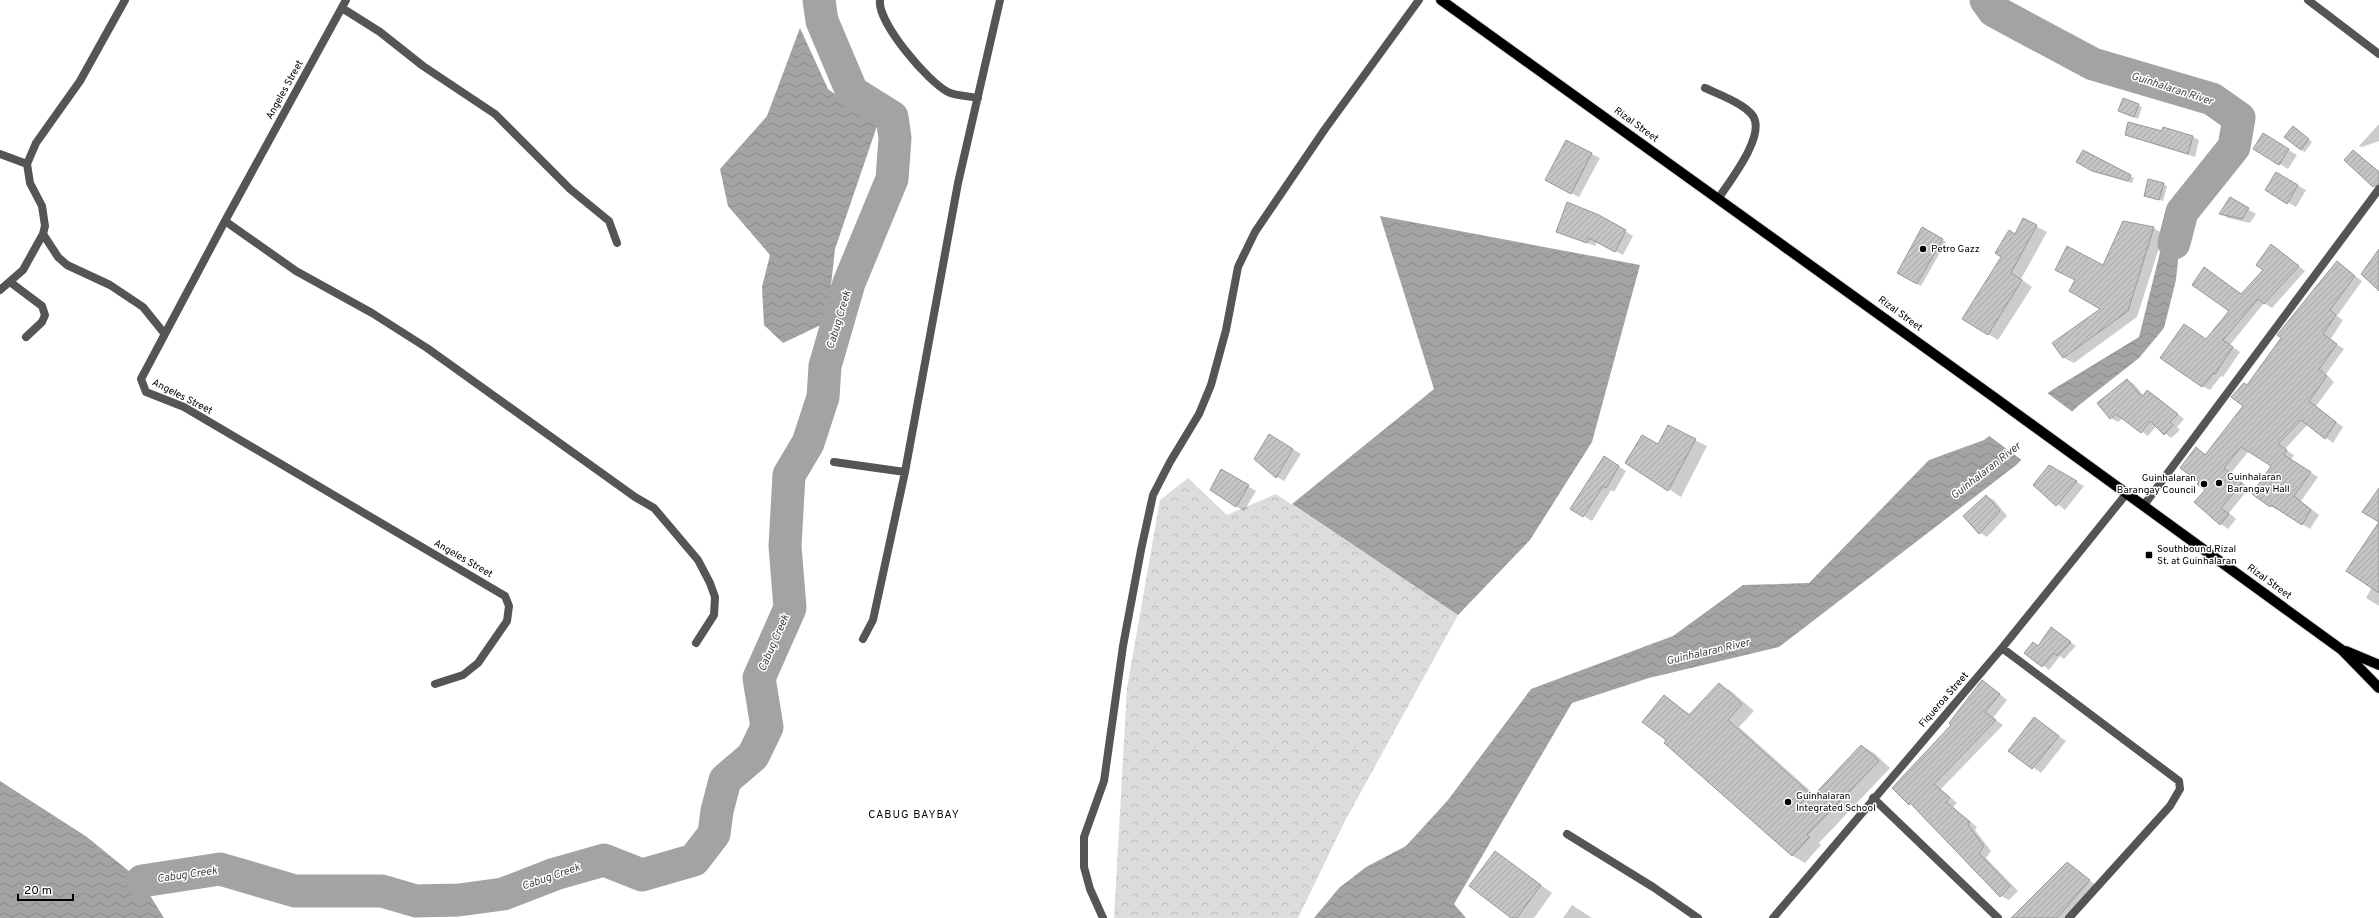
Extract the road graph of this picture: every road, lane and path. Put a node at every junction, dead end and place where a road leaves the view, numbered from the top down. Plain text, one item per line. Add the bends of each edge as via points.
1 (125, 0) edge
2 (346, 0) edge
3 (880, 0) edge
4 (1000, 0) edge
5 (1419, 0) edge
6 (1441, 0) edge
7 (2308, 0) edge
8 (342, 8) junction
9 (2379, 54) edge
10 (1705, 88) dead end
11 (978, 98) junction
12 (0, 154) edge
13 (27, 164) junction
14 (2379, 189) edge
15 (1718, 199) junction
16 (225, 220) junction
17 (43, 234) junction
18 (617, 243) dead end
19 (10, 282) junction
20 (0, 290) edge
21 (164, 334) junction
22 (26, 337) dead end
23 (834, 462) dead end
24 (905, 472) junction
25 (2127, 493) junction
26 (2144, 505) junction
27 (863, 639) dead end
28 (696, 643) dead end
29 (2002, 648) junction
30 (2342, 650) junction
31 (2379, 665) edge
32 (436, 684) dead end
33 (2379, 688) edge
34 (1873, 798) junction
35 (1567, 834) dead end
36 (1103, 918) edge
37 (1698, 918) edge
38 (1773, 918) edge
39 (1998, 918) edge
40 (2069, 918) edge

1 - 13 street via 80,80 36,143
2 - 8 street, Angeles Street
3 - 11 street via 879,5 893,34 914,64 948,93
4 - 11 street
5 - 36 street via 1325,129 1255,232 1238,267 1226,330 1211,385 1199,414 1170,462 1154,495 1123,646 1104,781 1084,837 1084,867 1090,889
6 - 15 main road, Rizal Street
7 - 9 street
8 - 16 street, Angeles Street
8 - 18 street via 496,114 570,189 609,221
10 - 15 street via 1748,111 1754,117 1752,146
11 - 24 street via 958,183
12 - 13 street
13 - 17 street via 30,183 42,206 45,226
14 - 26 street
15 - 25 main road, Rizal Street
16 - 21 street, Angeles Street
16 - 28 street via 296,271 372,313 427,348 654,508 698,560 715,597 714,615
17 - 19 street via 23,270
17 - 21 street via 58,258 67,265 110,285 143,307
19 - 20 street
19 - 22 street via 42,306 45,316
21 - 32 street, Angeles Street via 141,379 146,392 184,407 505,596 509,606 507,621 478,663 463,675
23 - 24 street
24 - 27 street via 874,614
25 - 26 main road, Rizal Street
25 - 29 street, Fiqueroa Street
26 - 30 main road, Rizal Street
29 - 34 street, Fiqueroa Street
29 - 40 street via 2179,782 2180,789 2173,803
30 - 31 main road, Rizal Street
30 - 33 main road, Rizal Street
34 - 38 street, Fiqueroa Street
34 - 39 street
35 - 37 street

